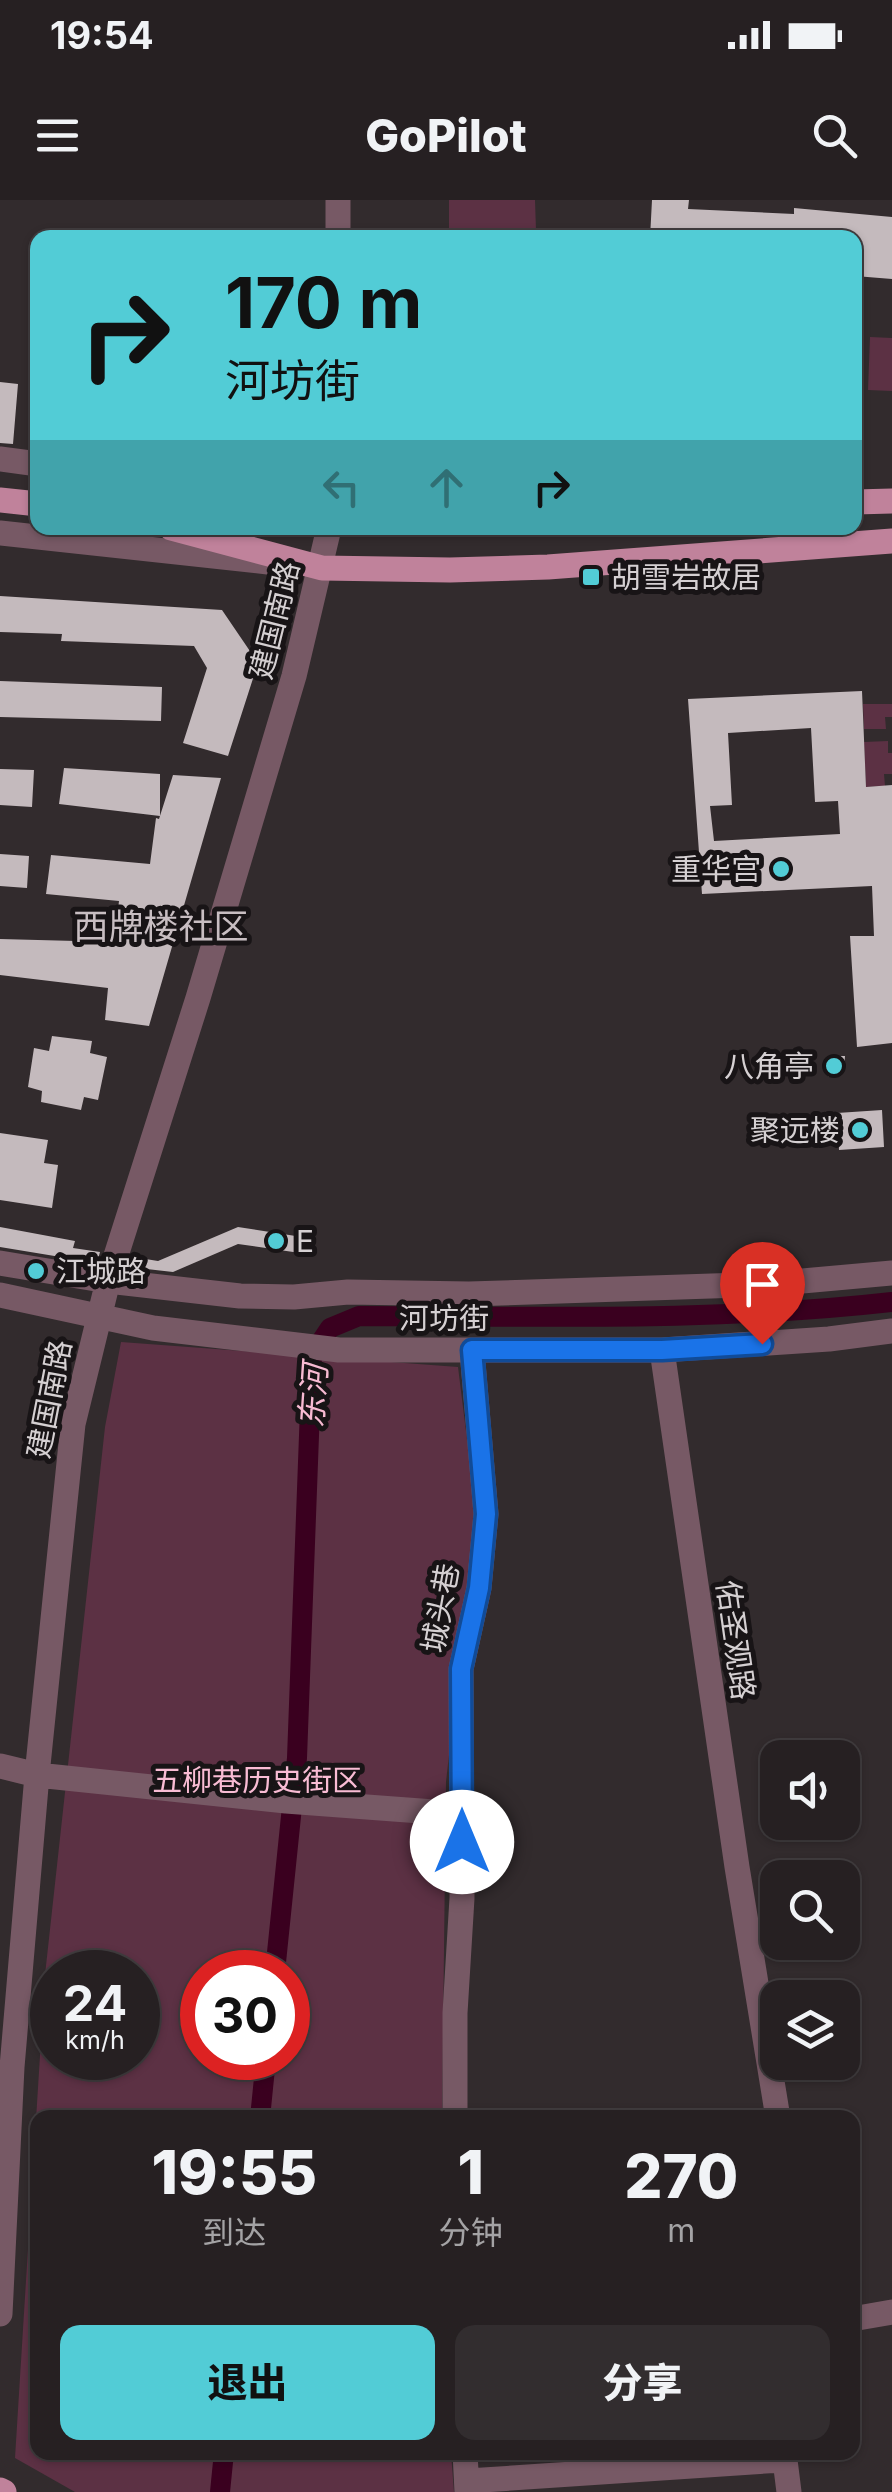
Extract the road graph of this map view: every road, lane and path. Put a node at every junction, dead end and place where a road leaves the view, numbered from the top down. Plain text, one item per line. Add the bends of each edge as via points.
1 (338, 200) edge
2 (338, 230) edge
3 (0, 459) edge
4 (30, 463) edge
5 (0, 500) edge
6 (892, 501) edge
7 (862, 502) edge
8 (30, 503) edge
9 (0, 532) edge
10 (197, 535) edge
11 (327, 535) edge
12 (892, 542) edge
13 (322, 568) junction
14 (0, 1264) edge
15 (892, 1273) edge
16 (108, 1281) junction
17 (0, 1295) edge
18 (99, 1316) junction
19 (892, 1331) edge
20 (472, 1350) junction
21 (662, 1350) junction
22 (0, 1766) edge
23 (37, 1775) junction
24 (461, 1814) junction
25 (455, 2110) edge
26 (777, 2110) edge
27 (892, 2312) edge
28 (0, 2314) edge
29 (860, 2318) edge
30 (465, 2460) edge
31 (741, 2460) edge
32 (784, 2460) edge
33 (0, 2482) edge
34 (467, 2486) edge
35 (3, 2491) edge
36 (789, 2492) edge

1 - 2 street
3 - 4 street
5 - 8 main road
6 - 7 main road
9 - 13 street
10 - 13 main road
11 - 13 street, 建国南路
12 - 13 main road via 548,566
13 - 16 street, 建国南路 via 204,980
14 - 16 street, 河坊街
15 - 16 street, 河坊街 via 656,1289 294,1297
16 - 18 street, 建国南路
17 - 18 street, 河坊街
18 - 20 street, 河坊街 via 289,1346
18 - 23 street, 建国南路 via 73,1424
19 - 21 street, 河坊街
20 - 21 street, 河坊街
20 - 24 street, 城头巷 via 486,1514 461,1669
21 - 26 street, 佑圣观路
22 - 23 street
23 - 24 street
23 - 28 street, 建国南路
24 - 25 street, 城头巷
27 - 29 street
30 - 34 street
31 - 34 street
32 - 36 street
33 - 35 street

